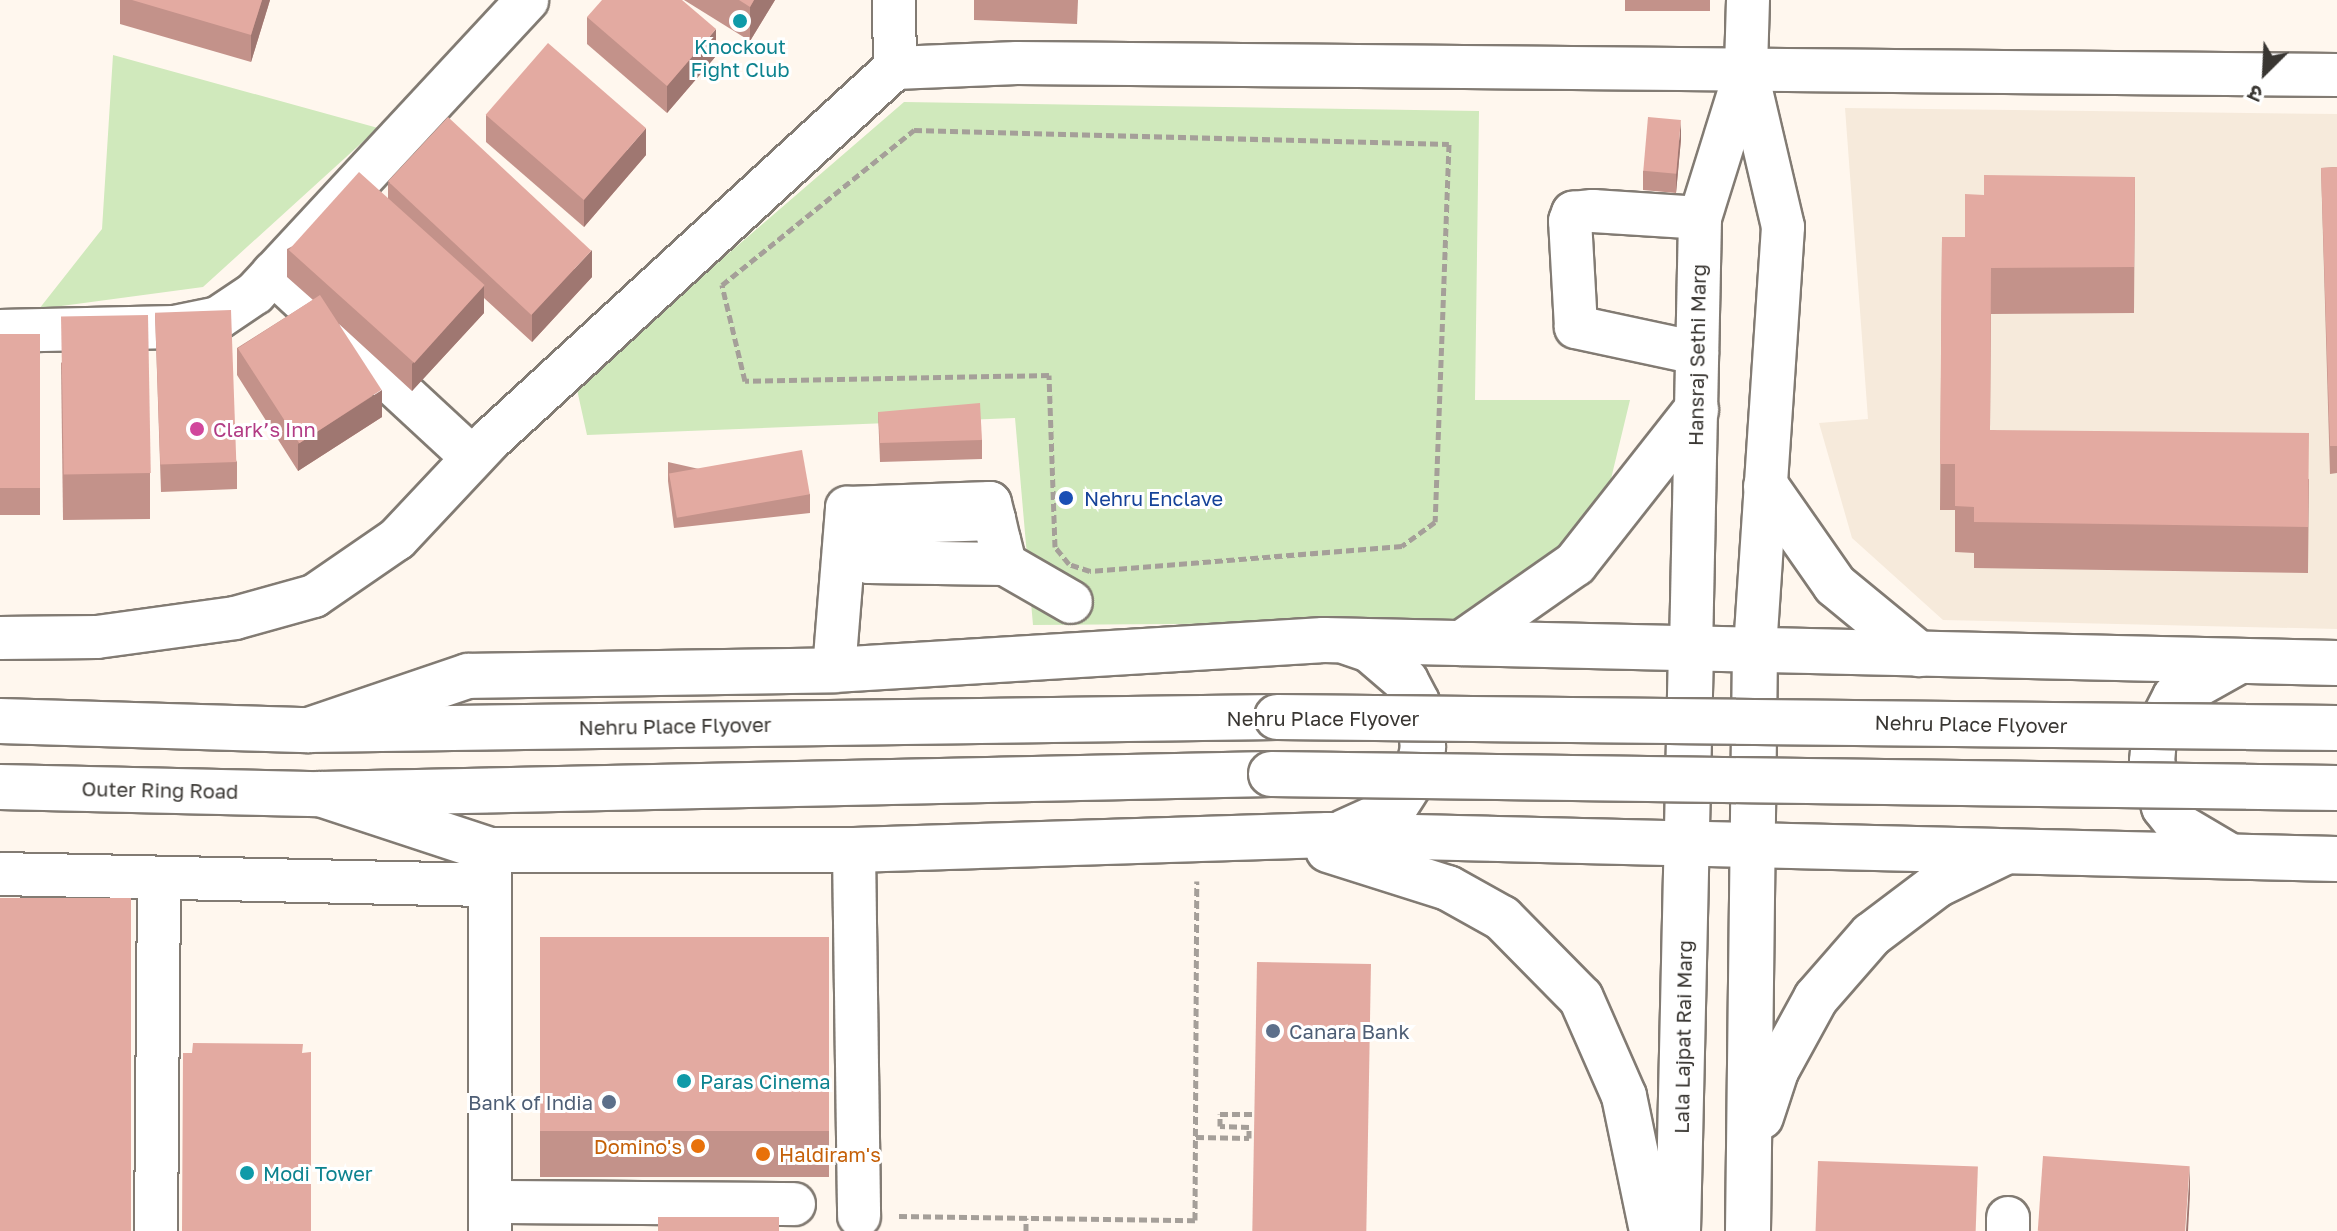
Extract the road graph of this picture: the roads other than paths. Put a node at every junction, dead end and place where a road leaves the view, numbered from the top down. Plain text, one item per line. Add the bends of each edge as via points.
1 (527, 0) edge
2 (894, 0) edge
3 (1748, 0) edge
4 (895, 68) junction
5 (1746, 69) junction
6 (2337, 75) edge
7 (1700, 218) junction
8 (273, 273) junction
9 (0, 331) edge
10 (1697, 353) junction
11 (1696, 410) junction
12 (473, 458) junction
13 (1766, 486) junction
14 (872, 541) dead end
15 (999, 541) junction
16 (1071, 602) dead end
17 (0, 638) edge
18 (1324, 640) junction
19 (1462, 643) junction
20 (1691, 649) junction
21 (1755, 650) junction
22 (1919, 654) junction
23 (2259, 663) junction
24 (2337, 663) edge
25 (834, 670) junction
26 (0, 721) edge
27 (2337, 728) edge
28 (309, 730) junction
29 (0, 787) edge
30 (2337, 788) edge
31 (320, 794) junction
32 (1328, 835) junction
33 (1281, 837) junction
34 (1687, 843) junction
35 (1752, 844) junction
36 (2012, 849) junction
37 (854, 850) junction
38 (2241, 858) junction
39 (2337, 859) edge
40 (490, 868) junction
41 (0, 874) edge
42 (159, 883) junction
43 (1750, 1150) junction
44 (794, 1204) dead end
45 (490, 1216) edge
46 (859, 1216) road end
47 (156, 1231) edge
48 (1652, 1231) edge
49 (1678, 1231) edge
50 (1748, 1231) edge

1 - 8 street
2 - 4 street
3 - 5 street, Hansraj Sethi Marg
4 - 5 street
4 - 12 street
5 - 6 street
5 - 7 street, Hansraj Sethi Marg
5 - 13 street, Hansraj Sethi Marg via 1783,227
7 - 10 street, Hansraj Sethi Marg
7 - 10 street via 1593,211 1573,213 1570,221 1576,327
8 - 9 street via 218,318 174,327
8 - 12 street
10 - 11 street, Hansraj Sethi Marg
11 - 19 main road via 1575,564
11 - 20 street, Hansraj Sethi Marg
12 - 17 street via 397,539 314,596 235,618 113,635
13 - 21 street, Hansraj Sethi Marg
13 - 22 main road via 1835,585
14 - 15 street
15 - 16 street
15 - 25 street via 990,503 847,508
18 - 19 main road
18 - 25 main road
18 - 32 main road via 1348,642 1390,664 1411,691 1423,724 1418,771 1393,810
19 - 20 main road
20 - 21 main road
20 - 34 main road, Lala Lajpat Rai Marg
21 - 22 main road
21 - 35 main road
22 - 23 main road
23 - 24 main road
23 - 38 main road via 2236,663 2192,681 2162,716 2153,750 2156,785 2179,826
25 - 28 main road via 468,676
26 - 28 main road
27 - 28 main road, Nehru Place Flyover, bridge via 1277,717
29 - 31 main road, Outer Ring Road
30 - 31 main road, bridge via 1271,774
31 - 40 main road
32 - 33 main road
32 - 34 main road
33 - 37 main road
33 - 48 main road via 1448,888 1502,918 1581,998 1624,1096
34 - 35 main road
34 - 49 main road, Lala Lajpat Rai Marg
35 - 36 main road
35 - 43 main road
36 - 38 main road
36 - 43 main road via 1915,902 1871,935 1816,998 1776,1071
37 - 40 main road
37 - 46 street
38 - 39 main road
40 - 42 street
40 - 45 street
41 - 42 street
42 - 47 street
43 - 50 main road
44 - 45 street

